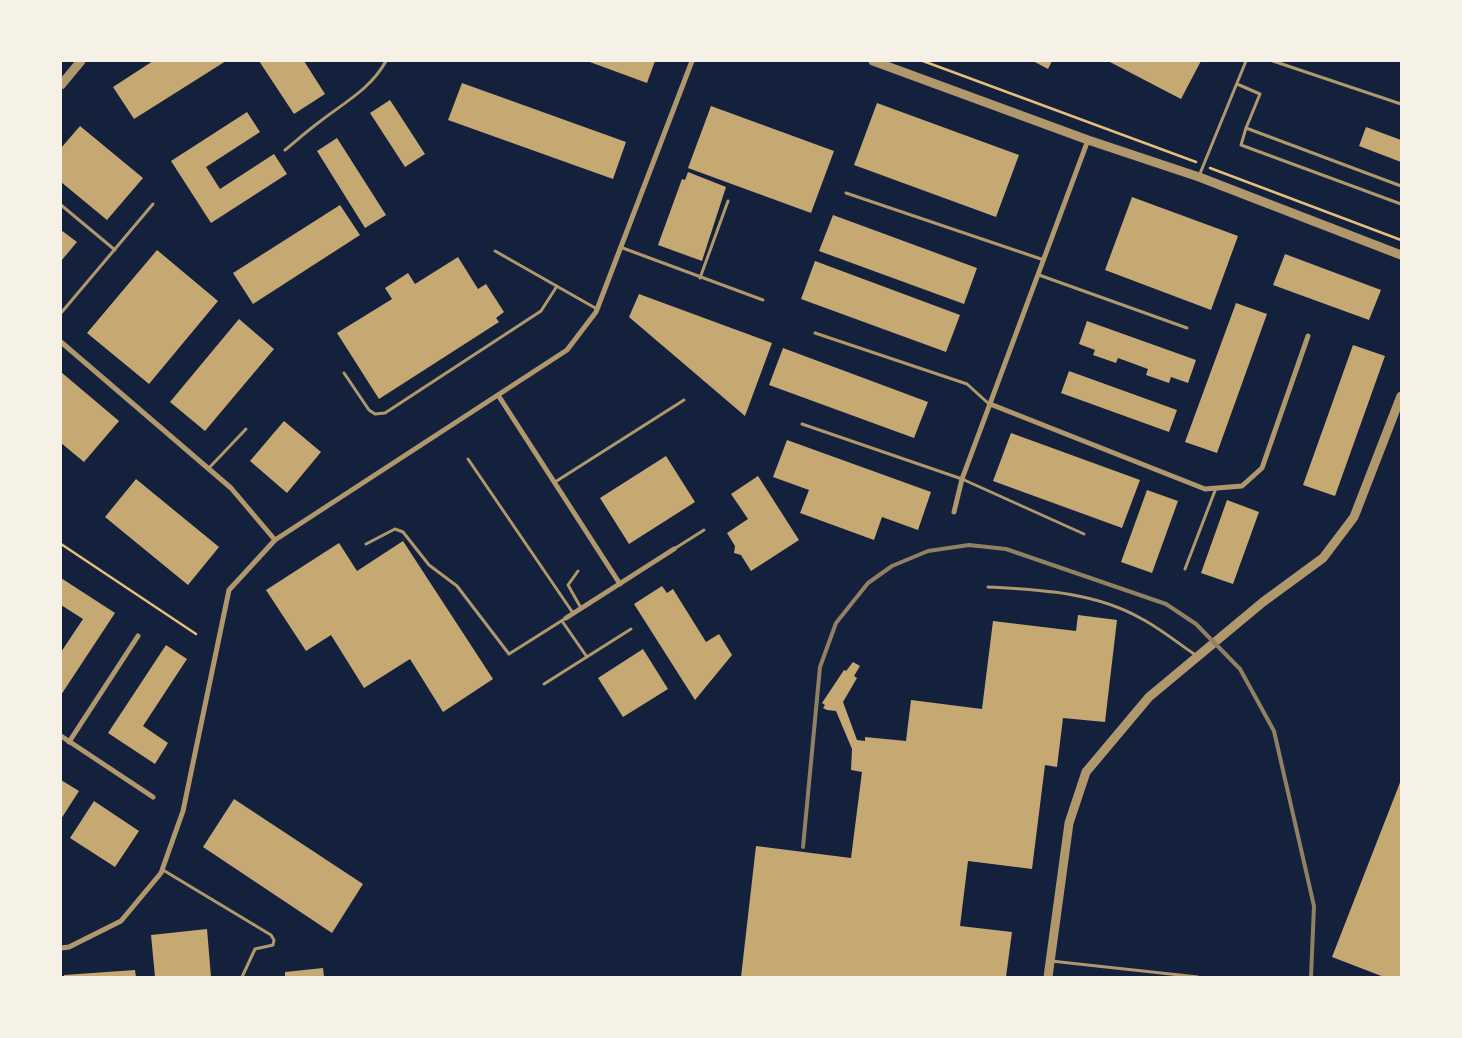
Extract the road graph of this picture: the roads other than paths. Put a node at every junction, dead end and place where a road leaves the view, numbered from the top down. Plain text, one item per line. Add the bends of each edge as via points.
1 (81, 61) edge
2 (386, 61) edge
3 (692, 61) edge
4 (873, 61) edge
5 (1246, 61) edge
6 (1273, 61) edge
7 (1237, 84) junction
8 (61, 85) edge
9 (1401, 104) edge
10 (1246, 128) junction
11 (1088, 140) junction
12 (285, 150) dead end
13 (1199, 177) junction
14 (1401, 186) edge
15 (846, 193) dead end
16 (728, 201) dead end
17 (153, 204) dead end
18 (1401, 204) edge
19 (61, 205) edge
20 (620, 246) junction
21 (115, 250) junction
22 (495, 251) dead end
23 (1401, 255) edge
24 (1044, 260) junction
25 (1039, 275) junction
26 (700, 278) junction
27 (557, 286) junction
28 (763, 300) dead end
29 (597, 309) junction
30 (61, 313) edge
31 (1187, 328) dead end
32 (815, 333) dead end
33 (1308, 336) dead end
34 (61, 342) edge
35 (344, 373) dead end
36 (498, 395) junction
37 (1401, 396) edge
38 (684, 400) dead end
39 (990, 404) junction
40 (802, 424) dead end
41 (246, 429) dead end
42 (468, 460) dead end
43 (209, 468) junction
44 (962, 479) junction
45 (555, 482) junction
46 (1216, 488) junction
47 (954, 512) dead end
48 (704, 530) dead end
49 (1084, 534) dead end
50 (275, 540) junction
51 (366, 544) dead end
52 (674, 549) joint
53 (1185, 569) dead end
54 (578, 571) dead end
55 (620, 584) junction
56 (988, 586) dead end
57 (582, 608) junction
58 (573, 614) junction
59 (564, 620) junction
60 (631, 629) dead end
61 (138, 636) dead end
62 (1197, 656) junction
63 (586, 657) junction
64 (544, 684) dead end
65 (61, 736) edge
66 (69, 742) junction
67 (153, 797) dead end
68 (162, 870) junction
69 (61, 948) edge
70 (1050, 960) junction
71 (242, 977) edge
72 (1048, 977) edge
73 (1198, 977) edge

1 - 8 street
2 - 12 lane via 380,73 357,96
3 - 20 street
4 - 11 street
5 - 7 lane
6 - 9 lane
7 - 10 lane via 1260,94
7 - 13 lane
10 - 14 lane
10 - 18 lane via 1240,145
11 - 13 street
11 - 24 street
13 - 23 street
15 - 24 lane
16 - 26 lane
17 - 21 lane
19 - 21 lane
20 - 26 lane
20 - 29 street
21 - 30 lane
22 - 27 lane
24 - 25 street
25 - 31 lane
25 - 39 street
26 - 28 lane
27 - 29 lane
27 - 35 lane via 542,311 385,414 369,410
29 - 36 street via 567,350
32 - 39 lane via 967,384
33 - 46 street via 1262,468 1242,486
34 - 43 street
36 - 45 street
36 - 50 street
37 - 62 street via 1354,517 1323,558
38 - 45 lane
39 - 44 street
39 - 46 street via 1205,488
40 - 44 lane
41 - 43 lane
42 - 58 lane
43 - 50 street via 231,488
44 - 47 street
44 - 49 lane
45 - 55 street
46 - 53 lane
48 - 52 lane
50 - 68 street via 229,590 183,811
51 - 59 lane via 395,529 403,532 429,565 456,586 508,654
52 - 55 street
54 - 57 lane via 568,584
55 - 57 street
56 - 62 lane via 1065,592 1122,609 1143,619
57 - 58 street
58 - 59 street
59 - 63 lane
60 - 63 lane
61 - 66 street
62 - 70 street via 1149,698 1086,772 1069,823
63 - 64 lane
65 - 66 street
66 - 67 street
68 - 69 street via 121,921
68 - 71 lane via 271,935 273,945 255,949
70 - 72 street
70 - 73 lane

